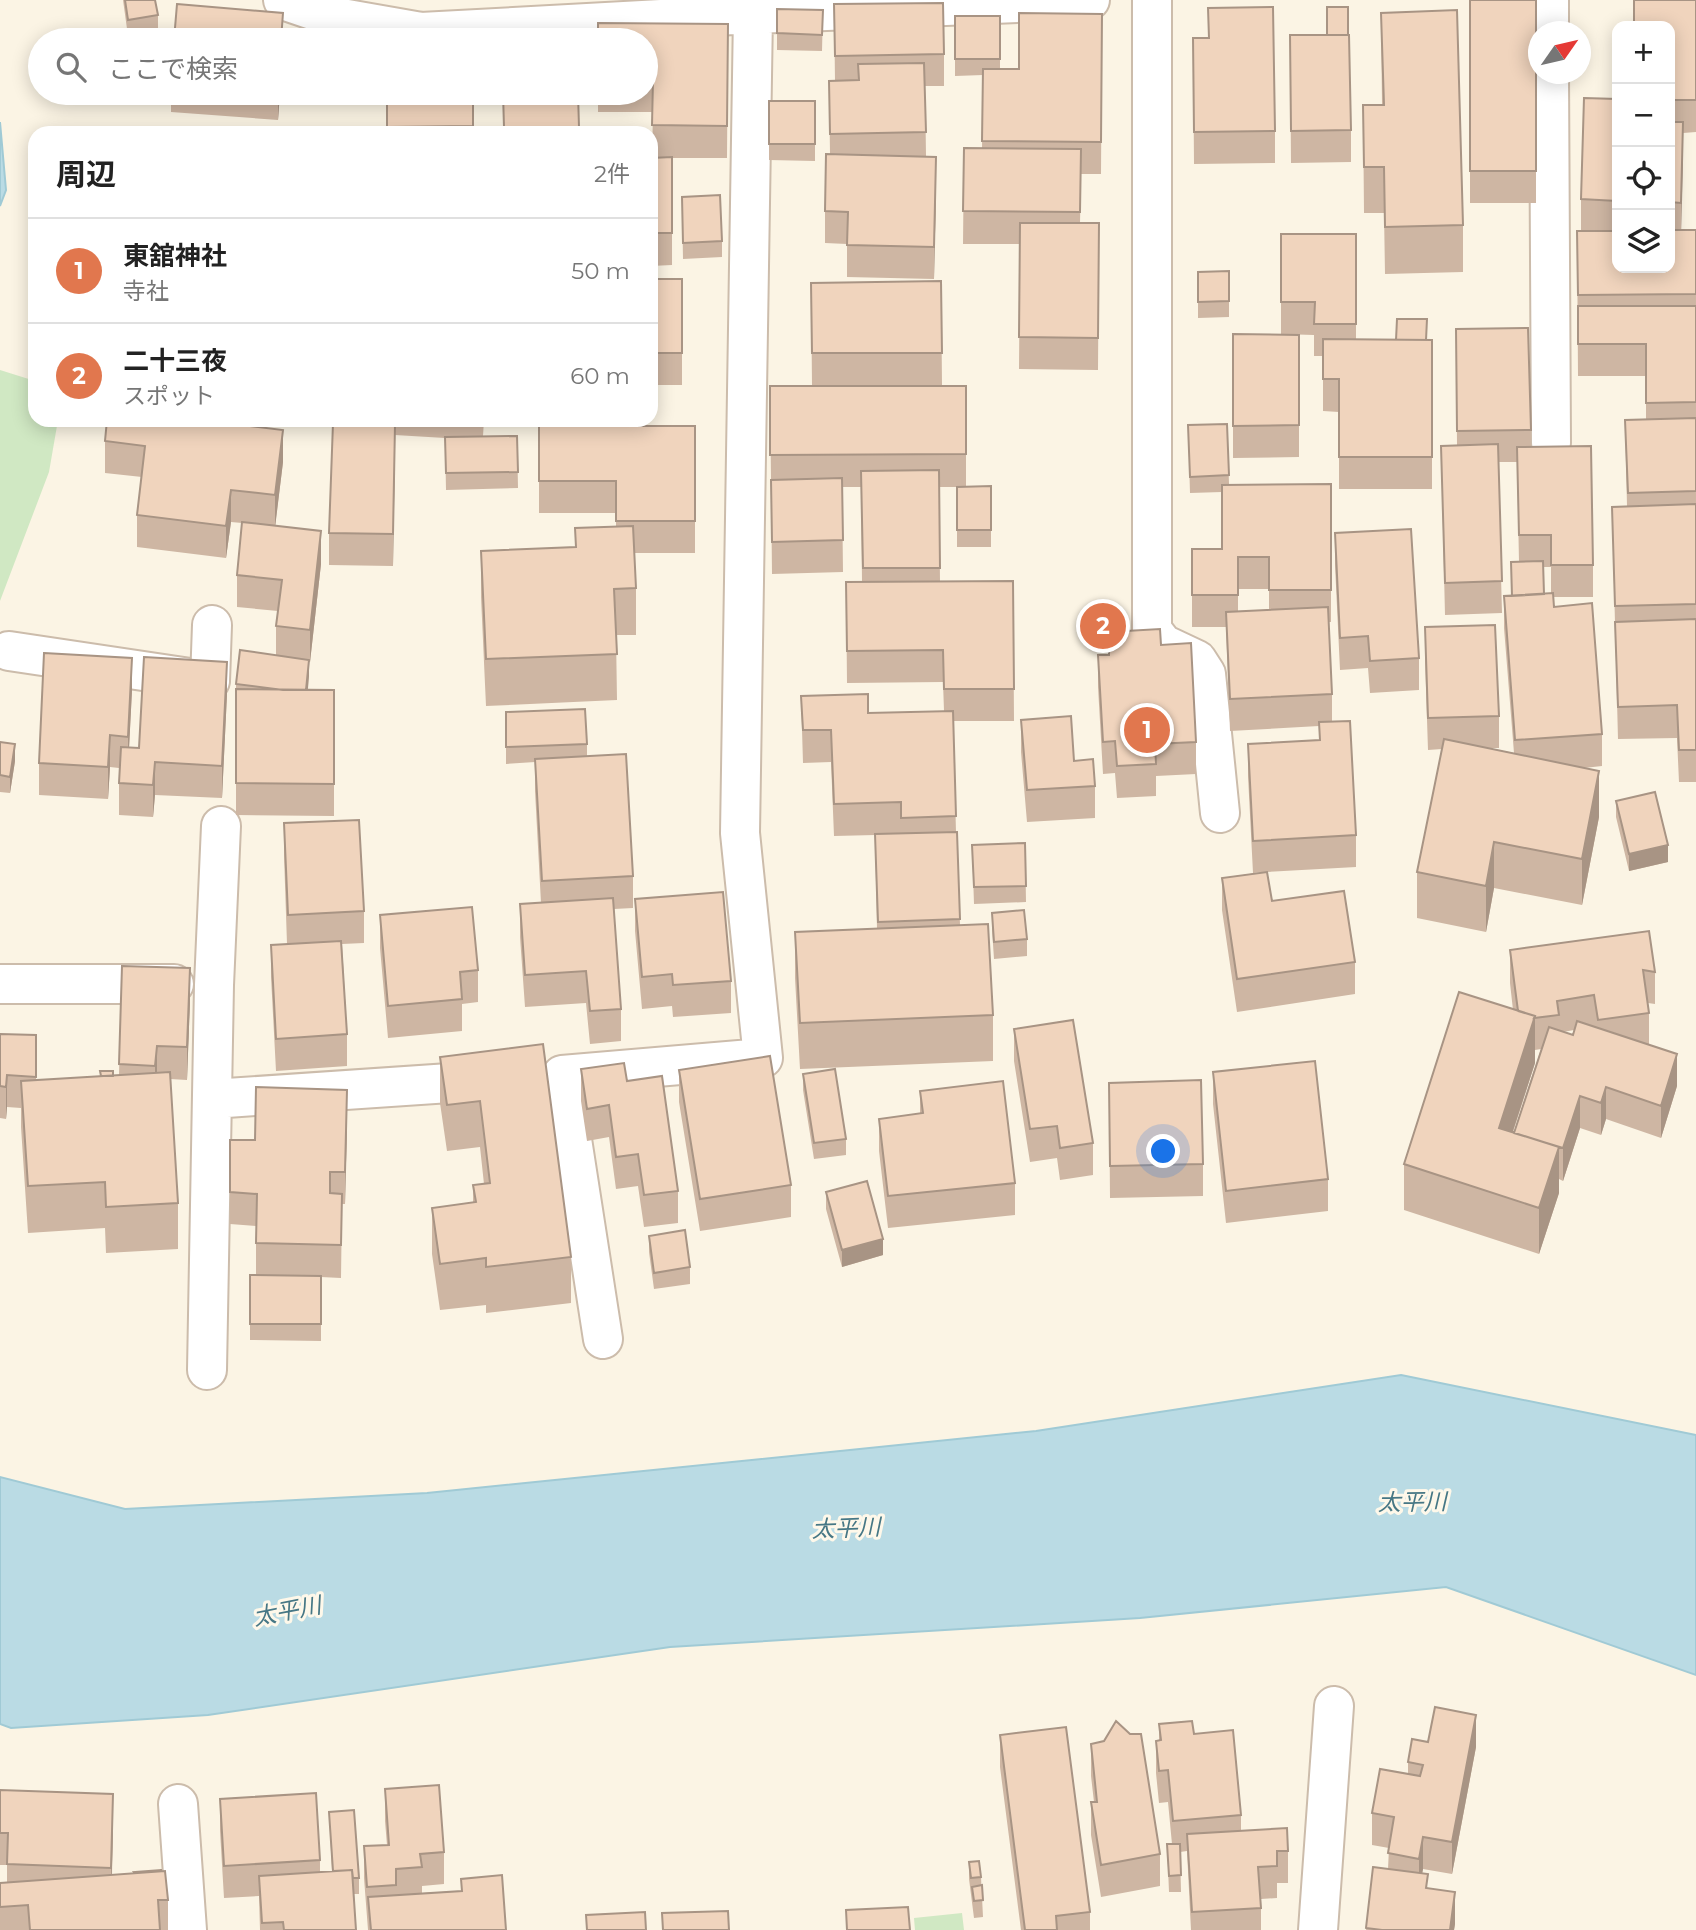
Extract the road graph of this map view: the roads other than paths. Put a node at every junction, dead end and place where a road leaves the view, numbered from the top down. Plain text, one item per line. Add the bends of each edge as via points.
1 (283, 0) edge
2 (1090, 0) edge
3 (1152, 0) edge
4 (1549, 0) edge
5 (753, 14) junction
6 (1549, 21) edge
7 (398, 28) edge
8 (495, 28) edge
9 (1549, 84) edge
10 (1551, 443) dead end
11 (212, 625) dead end
12 (9, 651) dead end
13 (1220, 813) dead end
14 (221, 826) dead end
15 (0, 984) edge
16 (214, 985) junction
17 (562, 1075) junction
18 (212, 1099) junction
19 (603, 1339) dead end
20 (207, 1370) dead end
21 (1334, 1706) dead end
22 (178, 1804) dead end
23 (187, 1930) edge
24 (1318, 1930) edge

1 - 7 street via 331,16
2 - 5 street
3 - 13 street via 1152,638 1197,660 1206,674
4 - 6 street
5 - 8 street
5 - 17 street via 740,833 763,1058
9 - 10 street
11 - 12 street via 210,681
14 - 16 street
15 - 16 street
16 - 18 street
17 - 18 street
17 - 19 street
18 - 20 street
21 - 24 street
22 - 23 street

